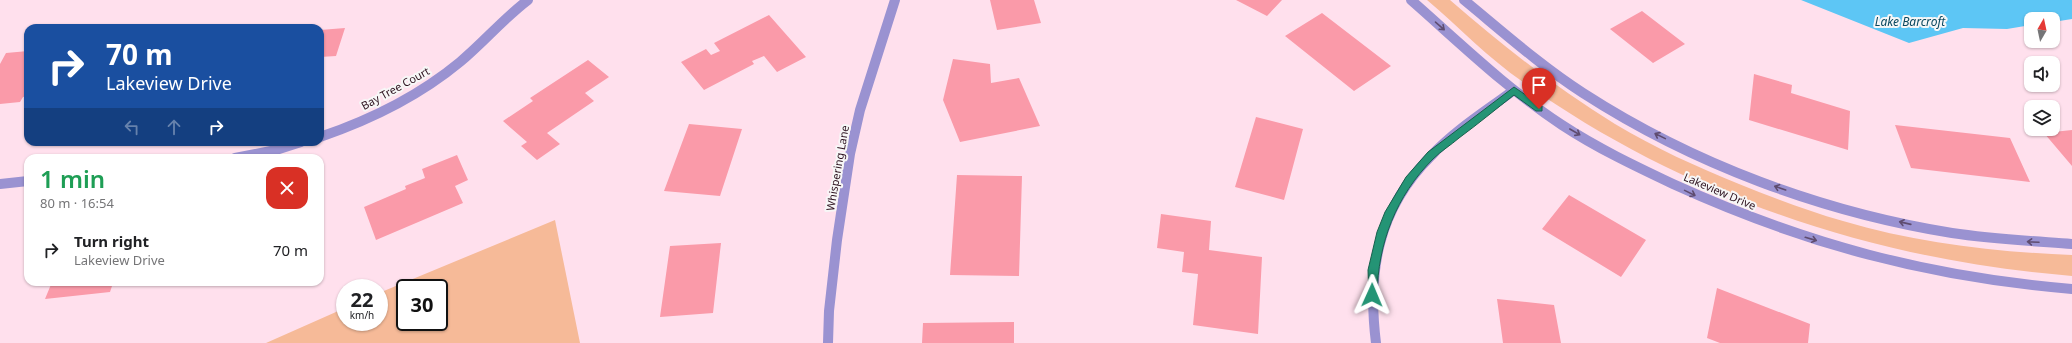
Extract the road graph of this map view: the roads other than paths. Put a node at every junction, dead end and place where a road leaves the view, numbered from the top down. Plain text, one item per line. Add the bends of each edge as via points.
1 (528, 0) edge
2 (1411, 0) edge
3 (1464, 0) edge
4 (896, 1) edge
5 (1514, 90) junction
6 (324, 134) edge
7 (288, 146) edge
8 (256, 154) edge
9 (24, 181) edge
10 (0, 184) edge
11 (2072, 244) edge
12 (2072, 289) edge
13 (828, 343) edge
14 (1376, 343) edge

1 - 6 street, Bay Tree Court via 460,62 421,90 375,114
2 -> 5 street, Lakeview Drive
11 -> 3 street via 2005,240 1932,229 1855,211 1780,188 1711,161 1645,129 1584,94 1536,59
4 - 13 street, Whispering Lane via 860,110 850,154 836,240
5 -> 12 street, Lakeview Drive via 1551,118 1627,162 1698,196 1793,234 1879,259 1957,276 2042,288
5 - 14 street via 1431,155 1409,179 1388,215 1381,232 1373,270 1372,320
7 - 8 street
9 - 10 street

